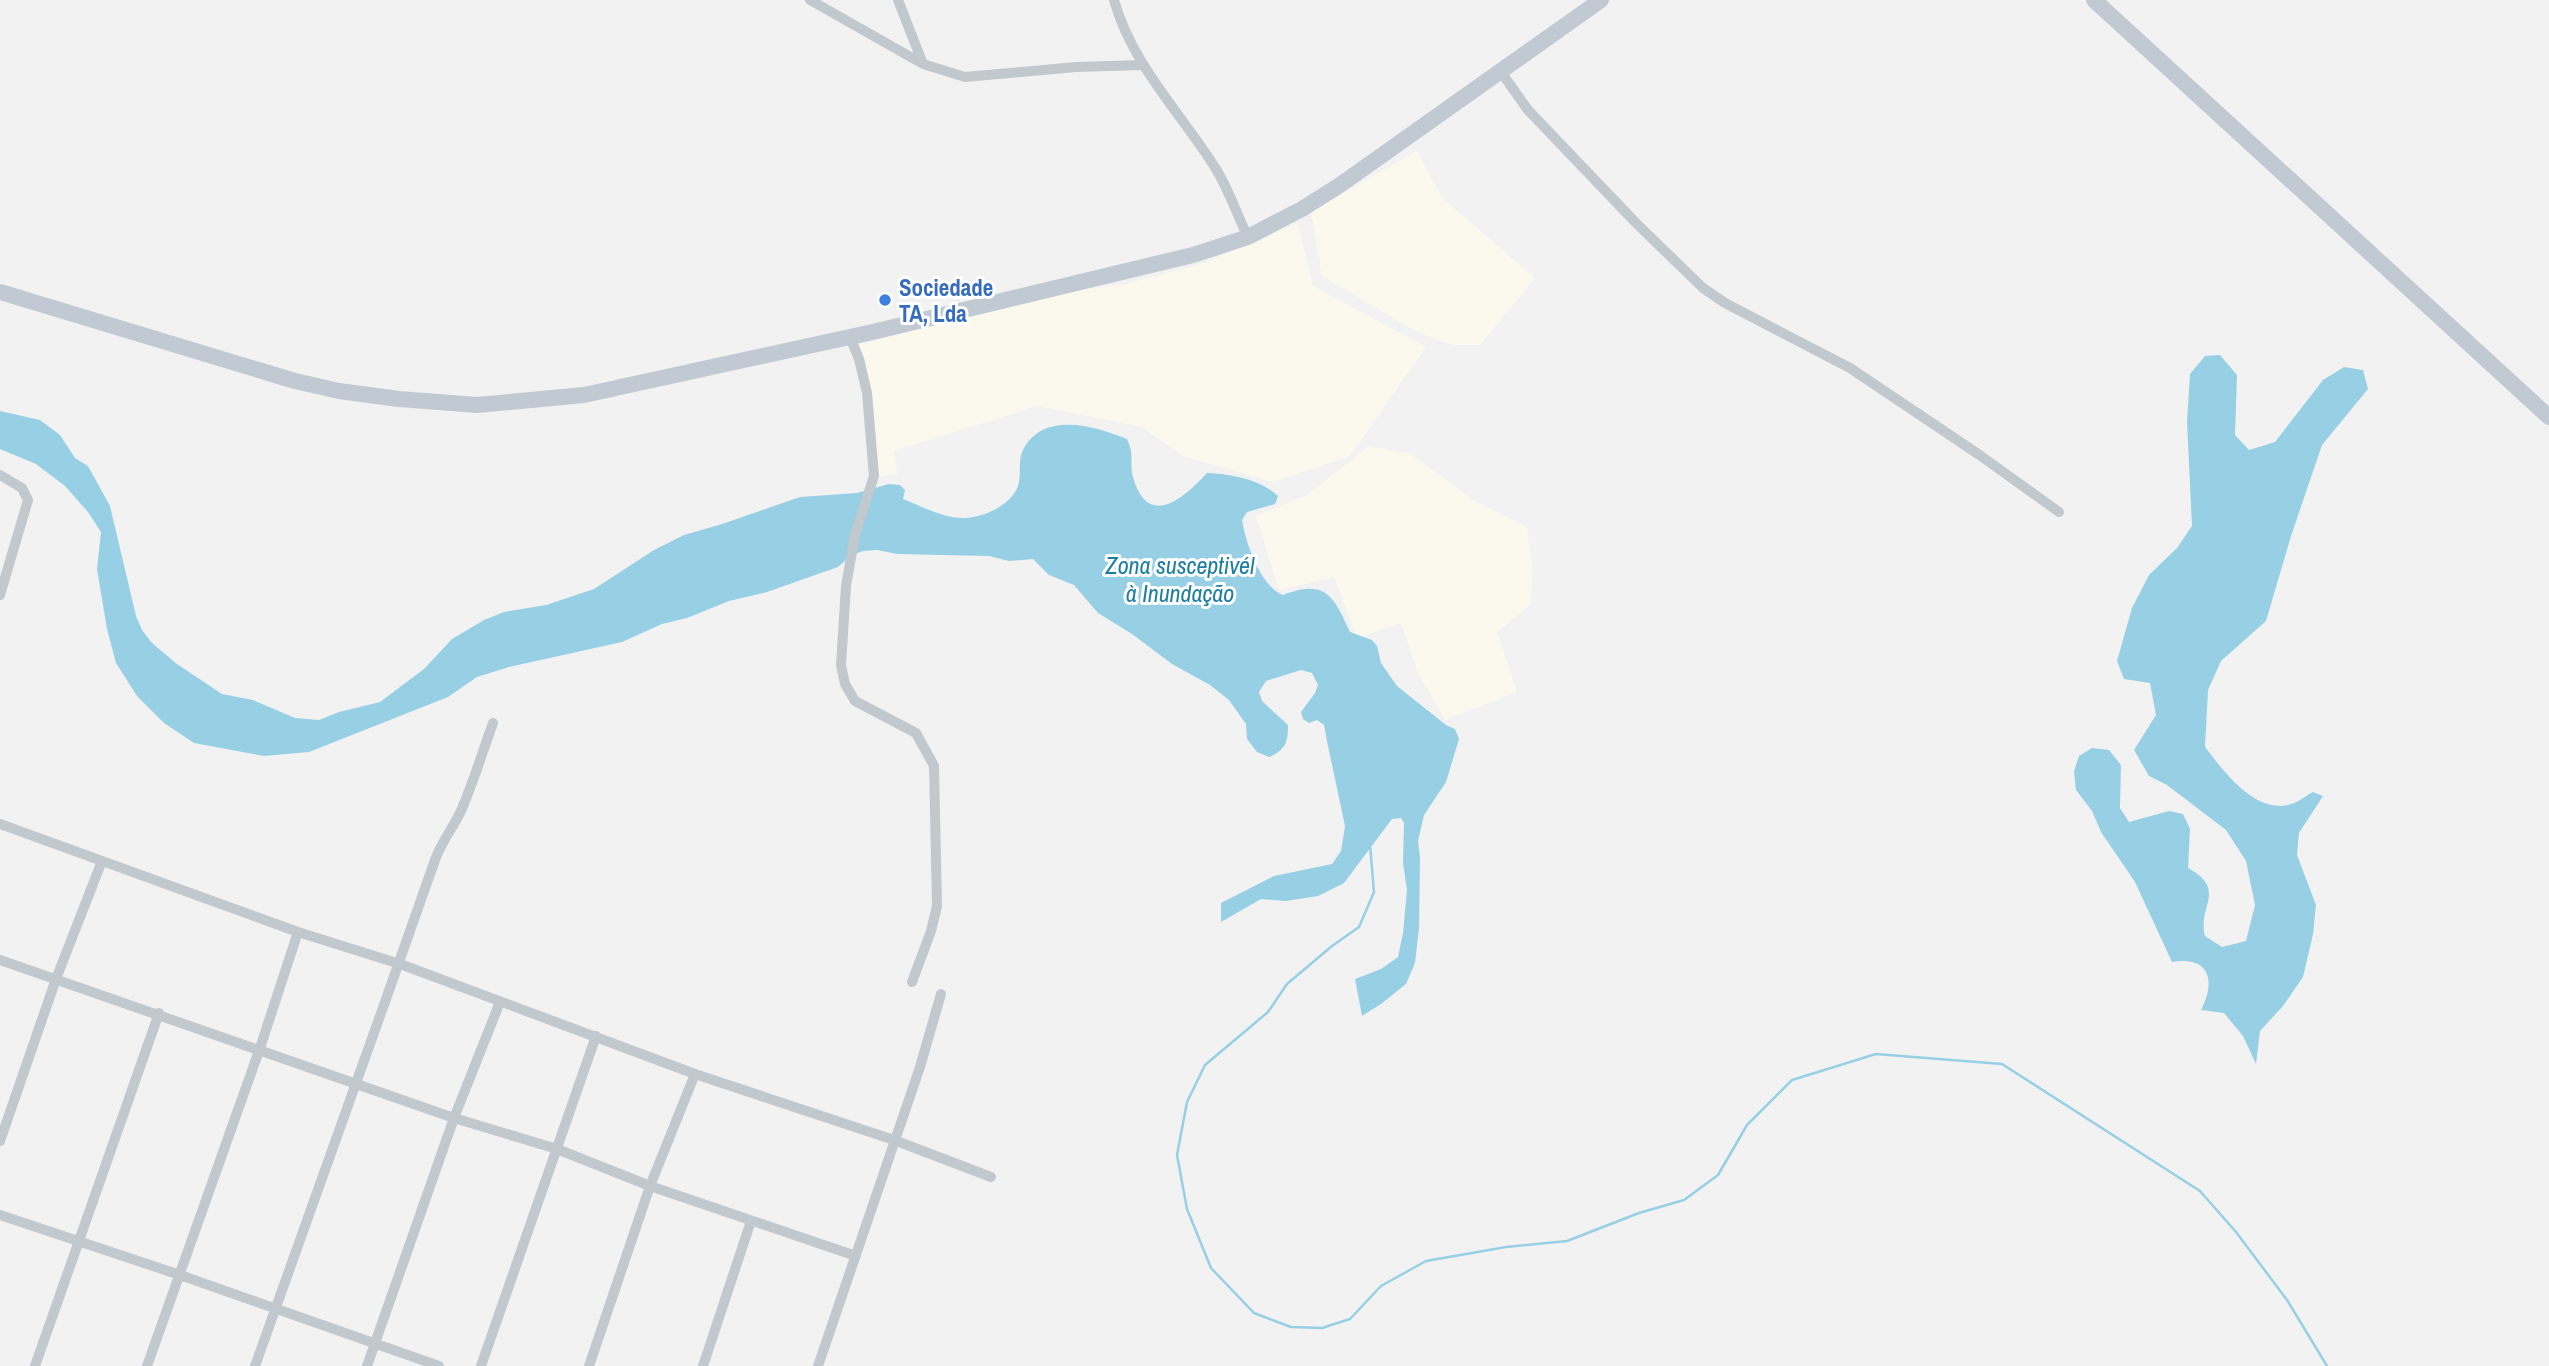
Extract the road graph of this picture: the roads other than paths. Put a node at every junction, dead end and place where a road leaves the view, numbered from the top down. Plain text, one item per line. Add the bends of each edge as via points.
1 (810, 0) edge
2 (898, 0) edge
3 (1114, 0) edge
4 (1601, 0) edge
5 (2094, 0) edge
6 (923, 64) junction
7 (1142, 65) junction
8 (1501, 72) junction
9 (1248, 237) junction
10 (0, 292) edge
11 (850, 337) junction
12 (2549, 418) edge
13 (0, 475) edge
14 (2059, 512) dead end
15 (0, 596) edge
16 (493, 723) dead end
17 (0, 824) edge
18 (102, 860) junction
19 (298, 932) junction
20 (0, 960) edge
21 (400, 964) junction
22 (56, 979) junction
23 (912, 982) dead end
24 (942, 994) dead end
25 (500, 1002) junction
26 (159, 1013) junction
27 (596, 1036) junction
28 (260, 1048) junction
29 (695, 1074) junction
30 (355, 1082) junction
31 (454, 1118) junction
32 (894, 1140) junction
33 (0, 1141) edge
34 (556, 1149) junction
35 (991, 1177) dead end
36 (650, 1186) junction
37 (0, 1216) edge
38 (751, 1222) junction
39 (79, 1241) junction
40 (856, 1256) junction
41 (180, 1275) junction
42 (275, 1309) junction
43 (375, 1344) junction
44 (35, 1366) edge
45 (147, 1366) edge
46 (255, 1366) edge
47 (368, 1366) edge
48 (439, 1366) edge
49 (481, 1366) edge
50 (589, 1366) edge
51 (703, 1366) edge
52 (818, 1366) edge

1 - 6 street
2 - 6 street
3 - 7 street
4 - 8 main road
5 - 12 main road
6 - 7 street via 965,77
7 - 9 street via 1217,171
8 - 9 main road via 1340,185
8 - 14 street via 1528,110 1703,288 1850,368
9 - 11 main road via 1193,255
10 - 11 main road via 304,383 400,399 477,405 584,395
11 - 23 street via 867,393 874,476 855,535 846,586 841,665 855,701 916,733 934,766 937,906
13 - 15 street via 22,488 27,500
16 - 21 street via 459,814 442,844
17 - 18 street
18 - 19 street
18 - 22 street
19 - 21 street
19 - 28 street
20 - 22 street
21 - 25 street
21 - 30 street
22 - 26 street
22 - 33 street
24 - 32 street
25 - 27 street
25 - 31 street
26 - 28 street
26 - 39 street
27 - 29 street
27 - 34 street
28 - 30 street
28 - 41 street
29 - 32 street
29 - 36 street
30 - 31 street
30 - 42 street
31 - 34 street
31 - 43 street
32 - 35 street
32 - 40 street
34 - 36 street
34 - 49 street
36 - 38 street
36 - 50 street
37 - 39 street
38 - 40 street
38 - 51 street
39 - 41 street
39 - 44 street
40 - 52 street
41 - 42 street
41 - 45 street
42 - 43 street
42 - 46 street
43 - 47 street
43 - 48 street

